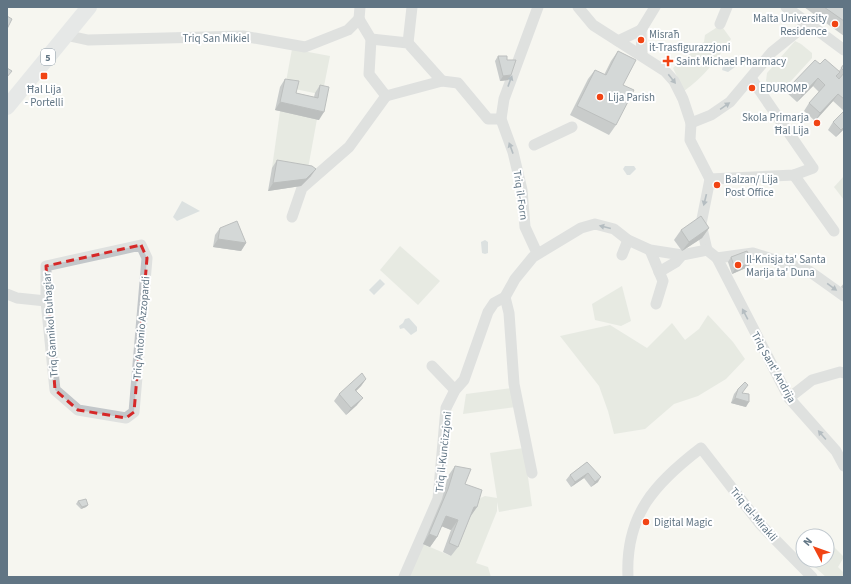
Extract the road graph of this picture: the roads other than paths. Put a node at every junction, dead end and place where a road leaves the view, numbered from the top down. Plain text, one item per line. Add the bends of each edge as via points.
1 (78, 7) edge
2 (89, 7) edge
3 (360, 7) edge
4 (412, 7) edge
5 (538, 7) edge
6 (578, 7) edge
7 (655, 7) edge
8 (727, 7) edge
9 (786, 7) edge
10 (359, 19) junction
11 (808, 23) junction
12 (720, 24) dead end
13 (641, 30) junction
14 (65, 35) junction
15 (371, 39) junction
16 (618, 41) junction
17 (408, 44) junction
18 (844, 50) edge
19 (642, 56) junction
20 (751, 78) junction
21 (442, 81) junction
22 (7, 91) edge
23 (386, 96) junction
24 (7, 106) edge
25 (501, 119) junction
26 (691, 123) junction
27 (572, 128) dead end
28 (534, 145) dead end
29 (794, 175) junction
30 (710, 179) junction
31 (292, 218) dead end
32 (834, 231) dead end
33 (628, 240) junction
34 (141, 245) joint
35 (650, 250) junction
36 (707, 250) junction
37 (537, 253) junction
38 (682, 254) junction
39 (622, 255) dead end
40 (717, 258) junction
41 (659, 272) junction
42 (7, 294) edge
43 (844, 296) edge
44 (505, 297) junction
45 (46, 301) junction
46 (656, 304) dead end
47 (432, 366) dead end
48 (844, 373) edge
49 (455, 390) junction
50 (789, 398) junction
51 (134, 412) joint
52 (844, 466) edge
53 (532, 473) dead end
54 (795, 560) edge
55 (803, 568) joint
56 (404, 577) edge
57 (628, 577) edge
58 (796, 577) edge
59 (812, 577) edge

1 - 22 highway, 5
2 - 14 highway, 5
3 - 10 street
4 - 17 street
25 -> 5 street, Triq il-Forn via 504,98
6 - 16 street via 593,25
7 - 13 street
8 - 12 street
9 - 11 street
10 - 14 street, Triq San Mikiel via 348,30 305,47 242,36 88,40
10 - 15 street
11 - 18 street
11 - 20 street via 772,52
13 - 16 street
13 - 19 street
14 - 24 highway, 5
15 - 17 street
15 - 23 street via 369,74
16 - 19 street
17 - 21 street
19 -> 26 street via 665,71 674,81
26 -> 20 street via 711,115 730,102
20 - 29 street via 813,168
21 - 23 street
21 - 25 street via 458,83 488,119
23 - 31 street via 349,147 302,188
37 -> 25 street, Triq il-Forn via 525,228 522,190 513,152
26 - 30 street via 690,140
27 - 28 street
29 - 30 street
29 - 32 street
30 -> 36 street via 701,224
33 - 35 street
33 -> 37 street via 615,229 595,224 581,228
33 - 39 street
34 - 45 street, Triq Ġannikol Buhagiar via 46,266
34 - 51 street, Triq Antonio Azzopardi via 147,258
35 - 38 street
35 - 41 street
36 - 38 street
36 - 40 street
37 - 44 street, Triq il-Kunċizzjoni via 515,279
38 - 41 street via 676,262
40 -> 43 street via 753,253 808,271
50 -> 40 street, Triq Sant' Andrija
41 - 46 street via 663,281
42 - 45 street via 17,298
44 - 49 street, Triq il-Kunċizzjoni via 494,303 488,312 464,380
44 - 53 street via 509,313 514,384
45 - 51 street, Triq Ġannikol Buhagiar via 55,390 78,410 126,418
47 - 49 street
48 - 50 street via 812,380
49 - 56 street, Triq il-Kunċizzjoni via 446,408 438,499
52 -> 50 street, Triq Sant' Andrija via 836,451
54 - 57 street, Triq tal-Mirakli via 760,524 701,448 673,469 652,492 638,519 627,555
55 - 58 street
55 - 59 street, Triq tal-Mirakli

